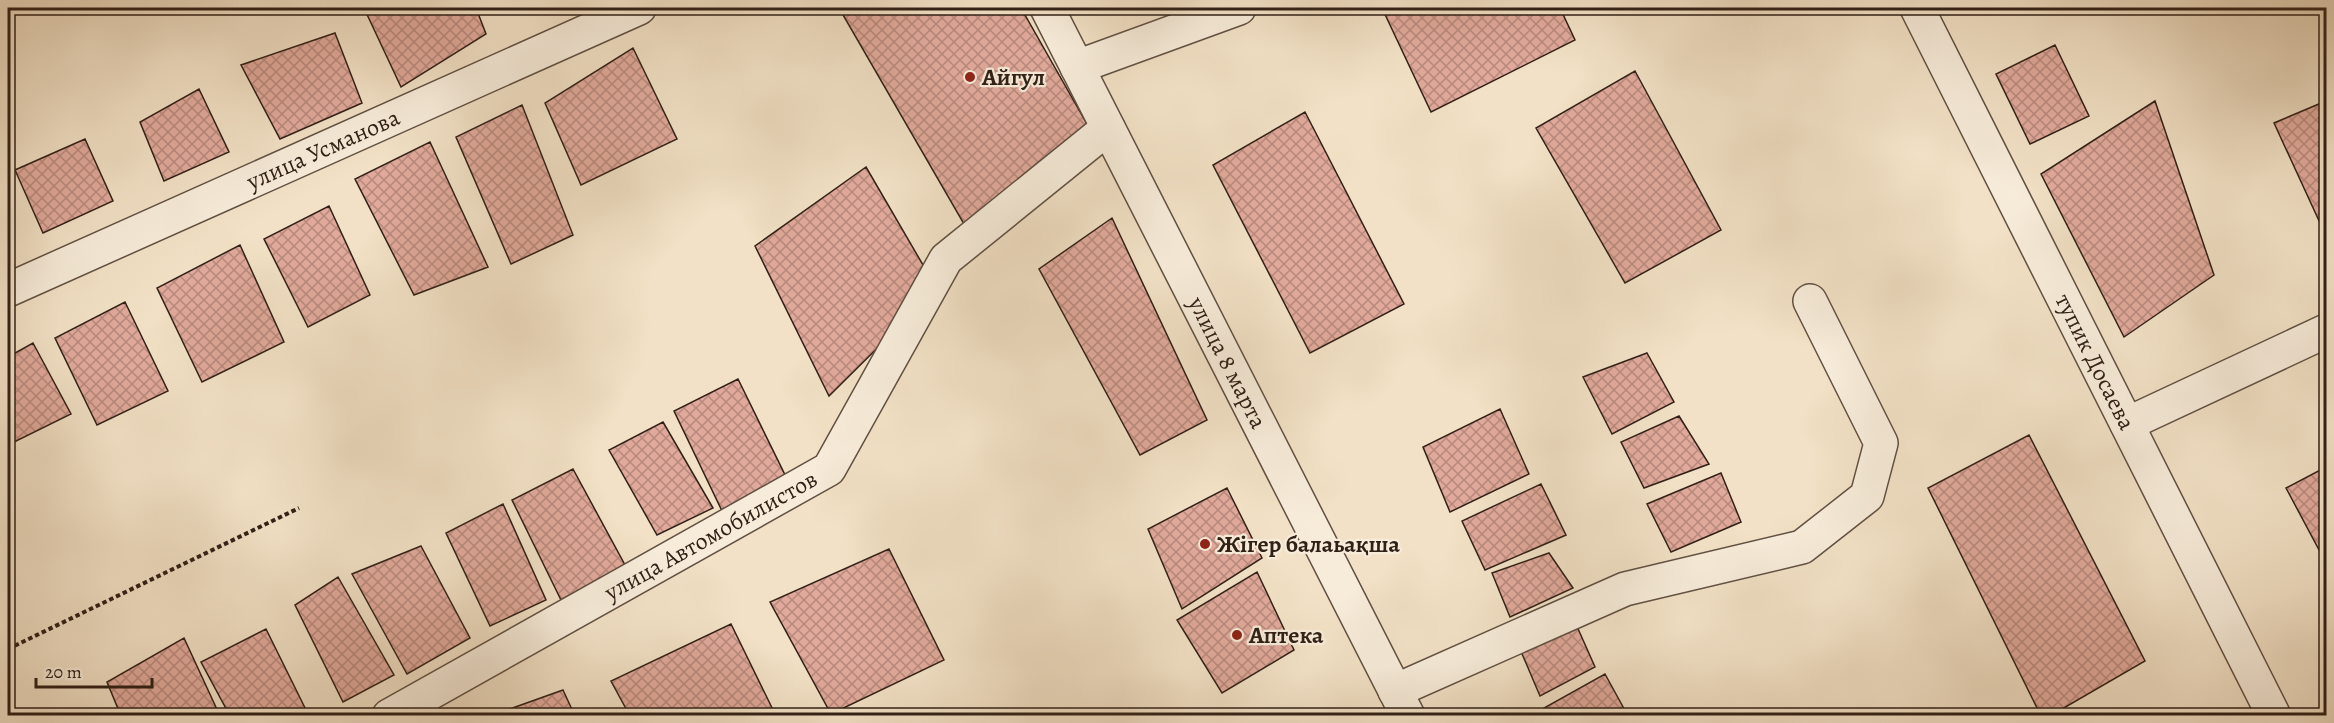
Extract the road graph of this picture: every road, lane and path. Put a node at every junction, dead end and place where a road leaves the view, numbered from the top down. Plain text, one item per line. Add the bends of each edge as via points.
1 (639, 8) edge
2 (1047, 8) edge
3 (1239, 8) edge
4 (1917, 8) edge
5 (1077, 68) junction
6 (1108, 128) junction
7 (8, 290) edge
8 (1810, 302) dead end
9 (2326, 331) edge
10 (2127, 424) junction
11 (299, 508) dead end
12 (8, 649) edge
13 (1402, 703) edge
14 (389, 716) edge
15 (2274, 716) edge

1 - 7 street, улица Усманова
2 - 5 street, улица 8 марта
3 - 5 street
4 - 10 street, тупик Досаева
5 - 6 street, улица 8 марта
6 - 13 street, улица 8 марта
6 - 14 street, улица Автомобилистов via 946,260 829,469
8 - 13 street via 1881,443 1867,496 1802,547 1625,590
9 - 10 street
10 - 15 street, тупик Досаева
11 - 12 path

